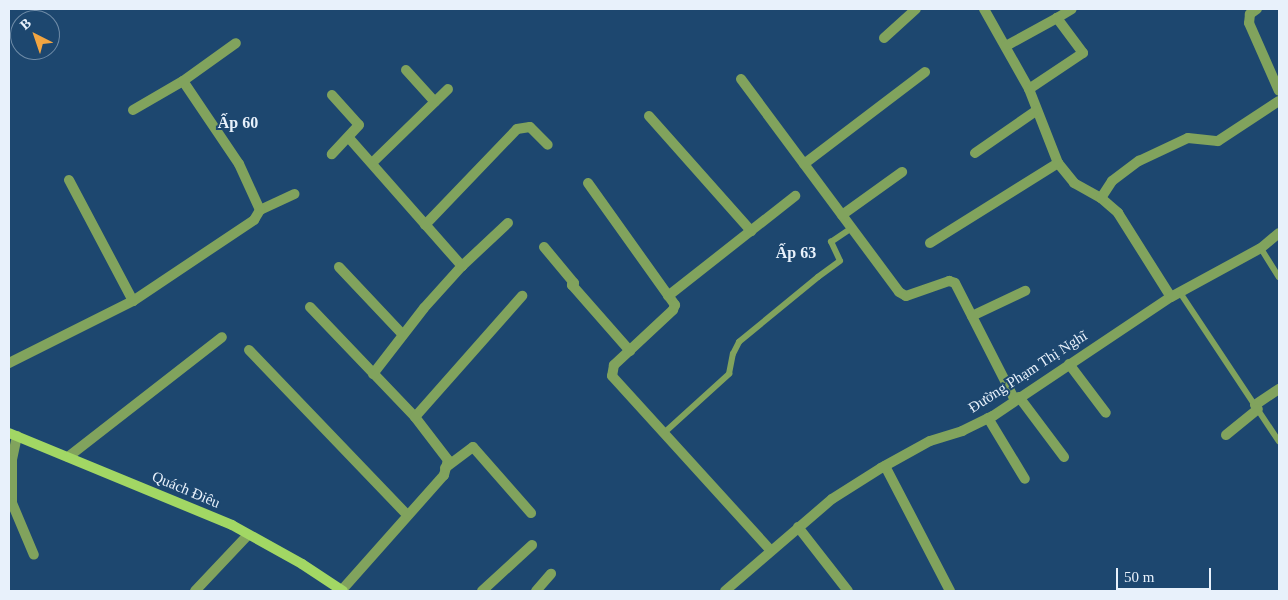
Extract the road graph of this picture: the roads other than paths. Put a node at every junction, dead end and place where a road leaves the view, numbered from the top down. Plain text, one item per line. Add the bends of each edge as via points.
1 (916, 9) edge
2 (984, 9) edge
3 (1072, 9) edge
4 (1258, 9) edge
5 (1057, 18) junction
6 (884, 38) dead end
7 (236, 43) dead end
8 (1006, 46) junction
9 (406, 70) dead end
10 (925, 72) dead end
11 (741, 78) dead end
12 (182, 81) junction
13 (448, 89) dead end
14 (1029, 89) junction
15 (1279, 91) edge
16 (332, 96) dead end
17 (1279, 101) edge
18 (435, 102) junction
19 (133, 110) dead end
20 (1037, 110) junction
21 (649, 116) dead end
22 (349, 138) junction
23 (548, 145) dead end
24 (332, 154) dead end
25 (975, 154) dead end
26 (372, 163) junction
27 (1058, 163) junction
28 (804, 164) junction
29 (902, 172) dead end
30 (69, 180) dead end
31 (588, 183) dead end
32 (295, 194) dead end
33 (795, 196) dead end
34 (1101, 198) junction
35 (260, 210) junction
36 (842, 214) junction
37 (508, 223) dead end
38 (425, 224) junction
39 (852, 228) junction
40 (751, 231) junction
41 (1279, 233) edge
42 (930, 243) dead end
43 (544, 247) dead end
44 (1260, 248) junction
45 (462, 266) junction
46 (340, 267) dead end
47 (1279, 277) edge
48 (1025, 291) dead end
49 (1180, 292) junction
50 (522, 296) dead end
51 (668, 296) junction
52 (1171, 297) junction
53 (134, 302) junction
54 (310, 307) dead end
55 (972, 316) junction
56 (403, 335) junction
57 (222, 337) dead end
58 (249, 350) dead end
59 (630, 351) junction
60 (9, 363) edge
61 (1070, 364) junction
62 (372, 374) junction
63 (1279, 389) edge
64 (1017, 399) junction
65 (1256, 407) junction
66 (1106, 413) dead end
67 (415, 418) junction
68 (988, 418) junction
69 (664, 433) junction
70 (13, 434) edge
71 (1226, 435) dead end
72 (1279, 442) edge
73 (68, 457) junction
74 (1064, 457) dead end
75 (885, 466) junction
76 (445, 468) junction
77 (1025, 479) dead end
78 (531, 513) dead end
79 (407, 516) junction
80 (798, 528) junction
81 (248, 535) junction
82 (532, 544) dead end
83 (771, 550) junction
84 (34, 555) dead end
85 (551, 574) dead end
86 (195, 591) edge
87 (343, 591) edge
88 (482, 591) edge
89 (536, 591) edge
90 (725, 591) edge
91 (848, 591) edge
92 (950, 591) edge

1 - 6 street
2 - 8 street
3 - 5 street
4 - 15 street via 1250,14 1249,23
5 - 8 street
5 - 14 street via 1083,53
7 - 12 street
8 - 14 street
9 - 18 street
10 - 28 street
11 - 28 street
12 - 19 street
12 - 35 street via 239,164
13 - 18 street
14 - 20 street
16 - 22 street via 358,123 358,129
17 - 34 street via 1218,141 1188,138 1140,161 1112,181
18 - 26 street
20 - 25 street
20 - 27 street
21 - 40 street
22 - 24 street
22 - 26 street
23 - 38 street via 530,127 517,129
26 - 38 street
27 - 34 street via 1074,183
27 - 42 street
28 - 36 street
29 - 36 street
30 - 53 street
31 - 51 street
32 - 35 street
33 - 40 street
34 - 52 street via 1123,220
35 - 53 street via 254,220
36 - 39 street
37 - 45 street
38 - 45 street
39 - 55 street via 899,292 906,296 916,294 949,281 955,283
39 - 69 lane via 831,242 840,261 739,342 729,374
40 - 51 street
41 - 44 street, Đường Phạm Thị Nghĩ
43 - 59 street via 574,283 572,285
44 - 47 lane
44 - 49 street, Đường Phạm Thị Nghĩ
45 - 56 street
46 - 56 street
48 - 55 street
49 - 52 street, Đường Phạm Thị Nghĩ
49 - 65 lane
50 - 67 street
51 - 59 street via 674,308
52 - 61 street, Đường Phạm Thị Nghĩ
53 - 60 street
54 - 62 street
55 - 64 street
56 - 62 street
57 - 73 street
58 - 79 street
59 - 69 street via 614,365 612,376
61 - 64 street, Đường Phạm Thị Nghĩ
61 - 66 street
62 - 67 street
63 - 65 street
64 - 68 street, Đường Phạm Thị Nghĩ
64 - 74 street
65 - 71 street
65 - 72 lane
67 - 76 street via 444,451 448,460
68 - 75 street, Đường Phạm Thị Nghĩ via 962,432 930,441
68 - 77 street
69 - 83 street
70 - 73 main road, Quách Điêu
70 - 84 street via 12,502
73 - 81 main road, Quách Điêu
75 - 80 street, Đường Phạm Thị Nghĩ via 832,499
75 - 92 street
76 - 78 street via 473,447
76 - 79 street via 444,475
79 - 87 street
80 - 83 street, Đường Phạm Thị Nghĩ
80 - 91 street
81 - 86 street
81 - 87 main road, Quách Điêu
82 - 88 street
83 - 90 street, Đường Phạm Thị Nghĩ
85 - 89 street

